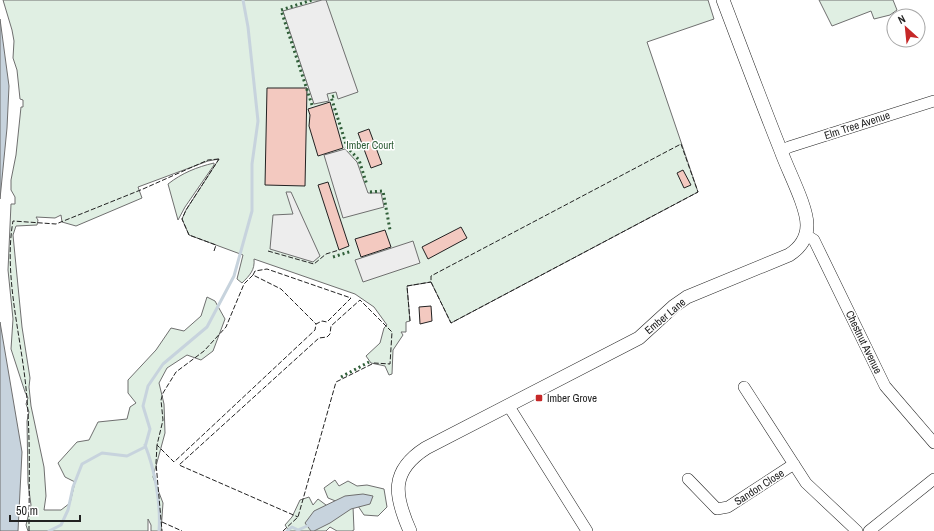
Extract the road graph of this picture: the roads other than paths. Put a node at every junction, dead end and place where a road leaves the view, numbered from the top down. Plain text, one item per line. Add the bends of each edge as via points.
1 (723, 0) edge
2 (933, 104) edge
3 (780, 151) junction
4 (806, 235) junction
5 (744, 387) dead end
6 (508, 405) junction
7 (934, 443) edge
8 (794, 464) junction
9 (688, 479) dead end
10 (934, 479) edge
11 (410, 531) edge
12 (587, 531) edge
13 (857, 531) edge
14 (869, 531) edge

1 - 3 main road
2 - 3 street, Elm Tree Avenue
3 - 4 main road via 805,211
4 - 6 main road, Ember Lane via 789,255 687,297 639,338
4 - 7 street, Chestnut Avenue via 814,240 885,386
5 - 8 street, Sandon Close
6 - 11 main road, Ember Lane via 426,448 407,463 400,475 398,493
6 - 12 street
8 - 9 street, Sandon Close via 728,507 717,508
8 - 13 street, Sandon Close via 806,483
10 - 14 street

